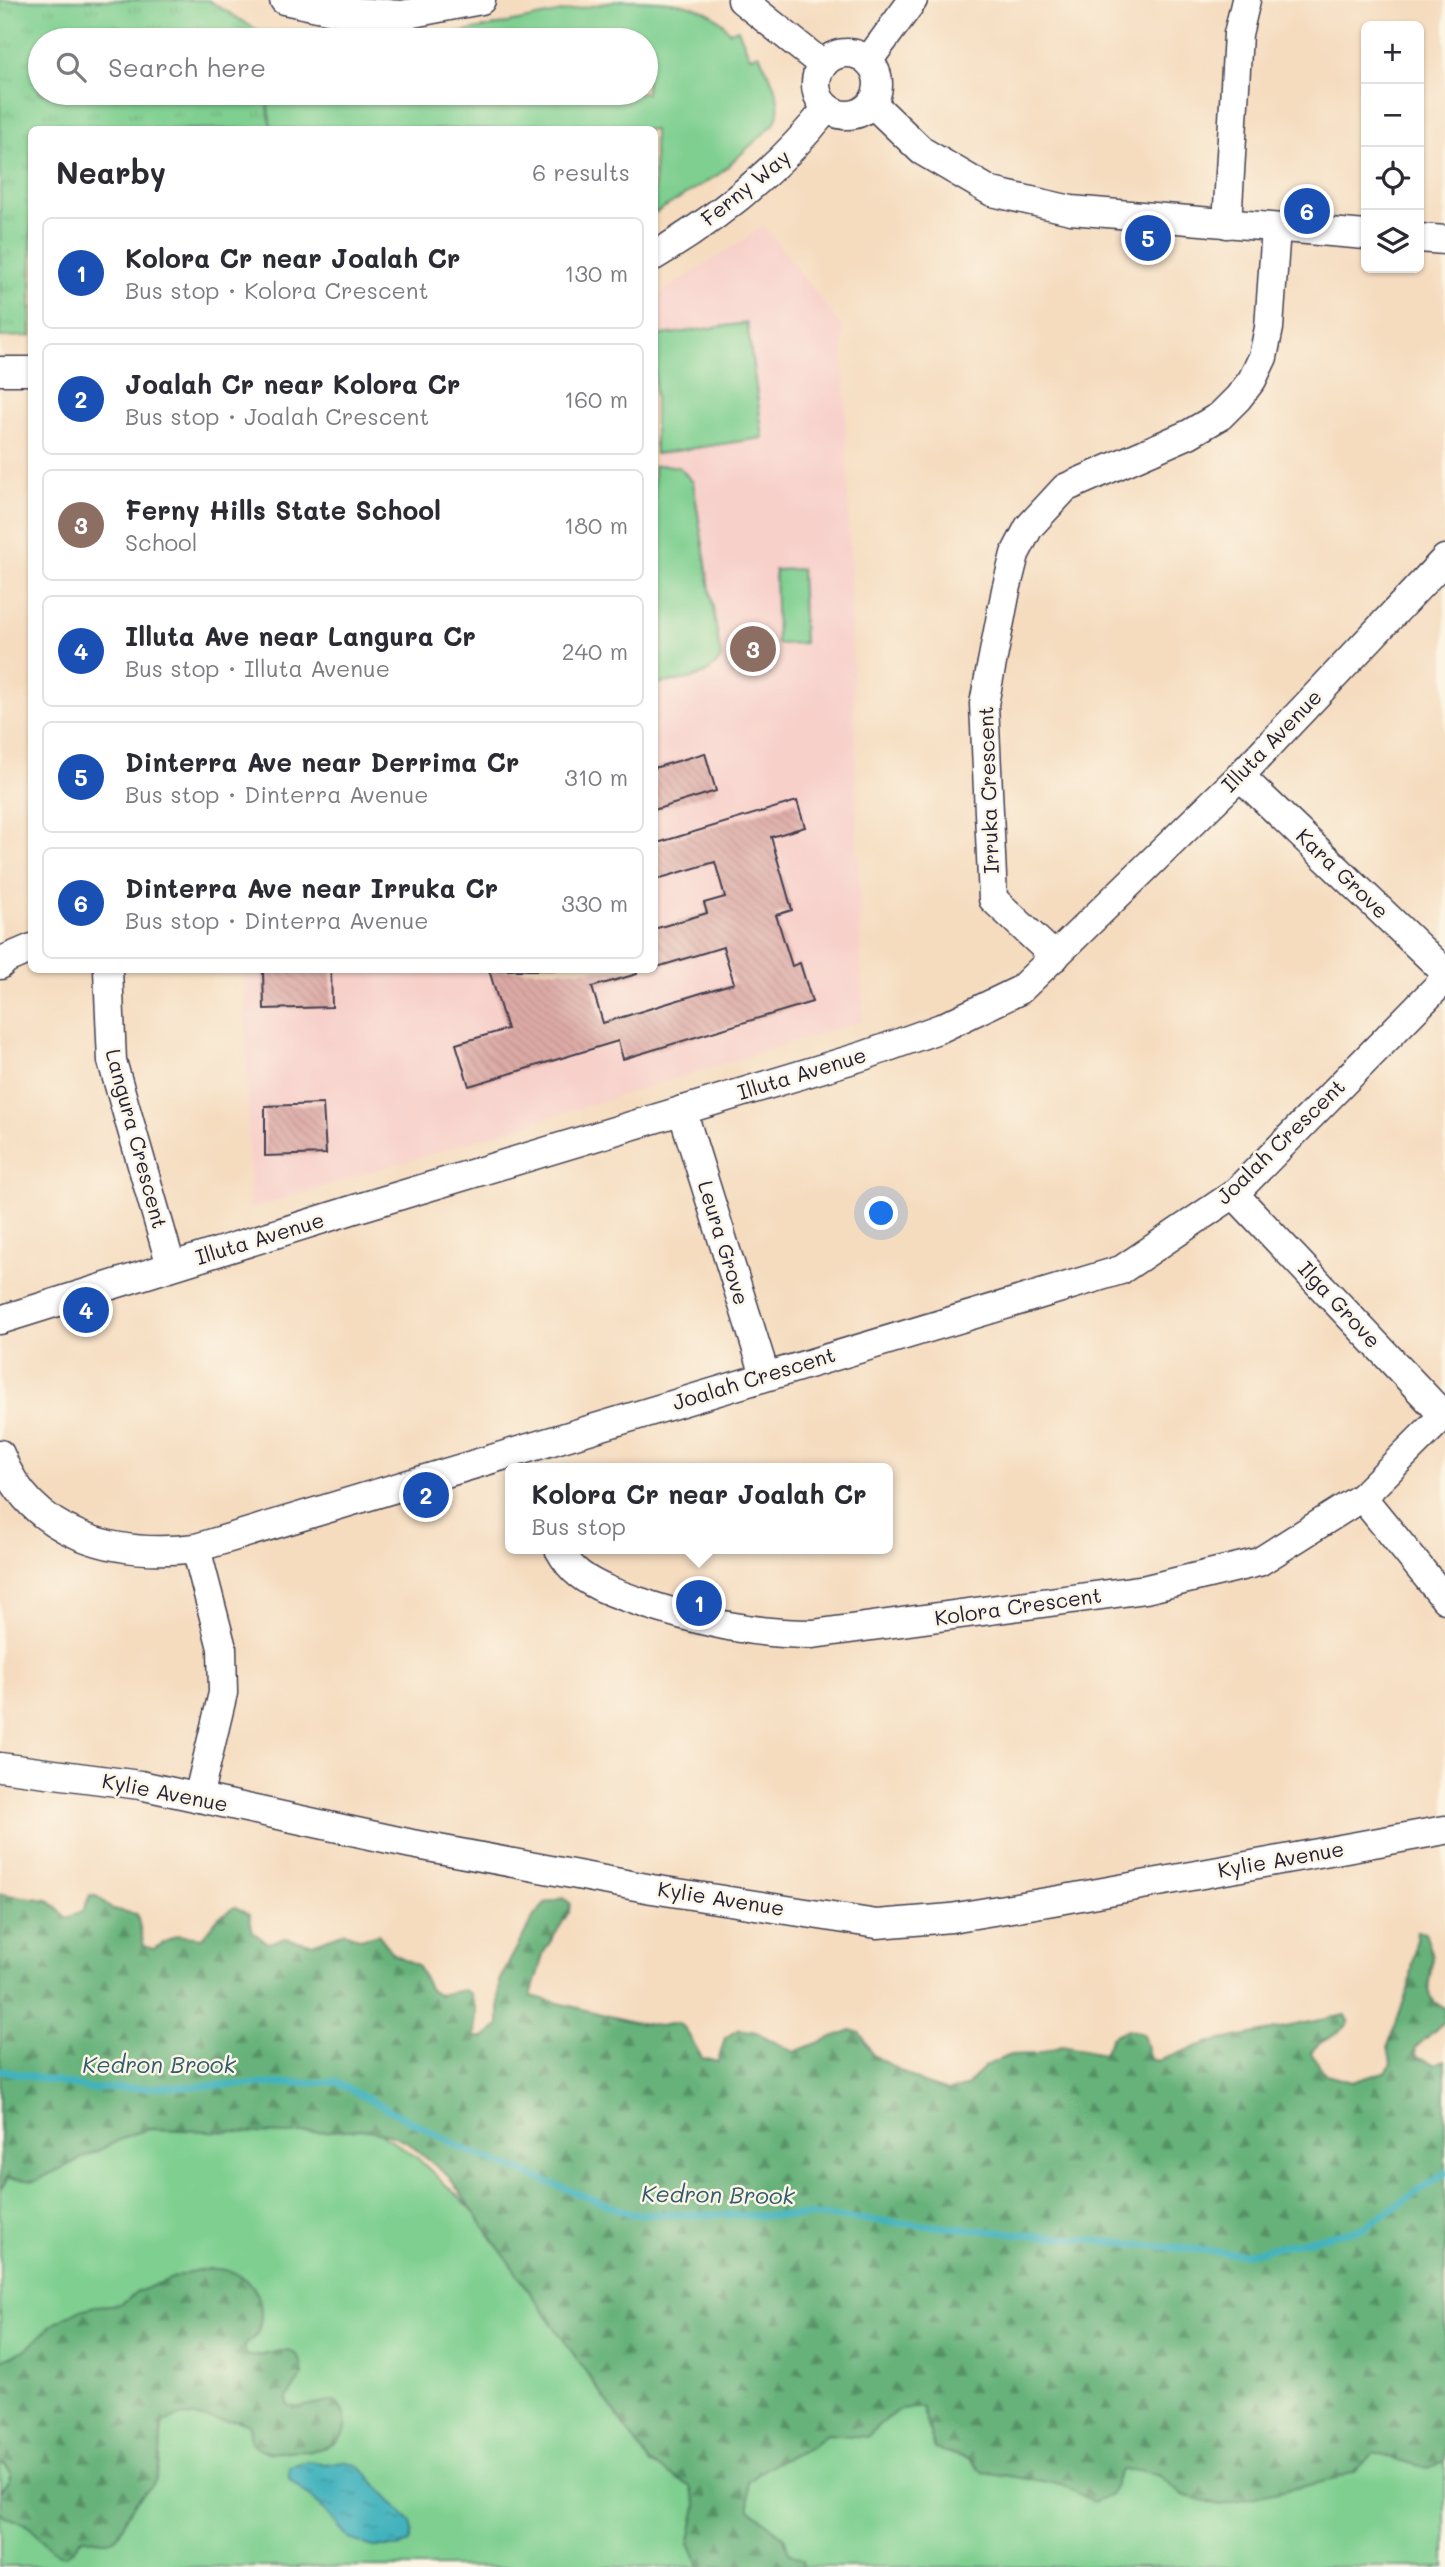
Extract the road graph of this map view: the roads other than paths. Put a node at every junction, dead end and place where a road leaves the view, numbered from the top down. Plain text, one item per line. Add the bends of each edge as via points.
1 (284, 0) edge
2 (481, 0) edge
3 (742, 0) edge
4 (913, 0) edge
5 (1246, 0) edge
6 (868, 61) junction
7 (823, 65) junction
8 (872, 103) junction
9 (827, 108) junction
10 (1227, 224) junction
11 (1276, 228) junction
12 (1361, 235) edge
13 (1424, 238) edge
14 (1445, 240) edge
15 (658, 253) edge
16 (0, 371) edge
17 (28, 371) edge
18 (1445, 559) edge
19 (1240, 776) junction
20 (28, 950) edge
21 (1055, 957) junction
22 (0, 965) edge
23 (1445, 971) edge
24 (108, 973) edge
25 (1445, 979) edge
26 (682, 1110) junction
27 (1234, 1194) junction
28 (171, 1266) junction
29 (0, 1320) edge
30 (765, 1375) junction
31 (1444, 1415) edge
32 (0, 1454) edge
33 (525, 1460) edge
34 (505, 1465) edge
35 (1362, 1497) junction
36 (196, 1548) junction
37 (563, 1554) edge
38 (1445, 1599) edge
39 (0, 1767) edge
40 (198, 1798) junction
41 (1445, 1830) edge

1 - 2 street via 337,11 402,16
3 - 7 street
4 - 6 street
5 - 10 street via 1238,34
6 - 7 street via 847,53
6 - 8 street via 878,82
7 - 9 street via 816,88
8 - 9 street via 851,115
8 - 10 street via 922,151 992,192 1071,211
9 - 15 street, Ferny Way via 798,145 755,186
10 - 11 street
11 - 12 street
11 - 21 street, Irruka Crescent via 1265,347 1252,380 1238,398 1220,416 1189,434 1065,488 1029,527 1015,554 984,704 993,899
13 - 14 street
16 - 17 street
18 - 19 street, Illuta Avenue
19 - 21 street, Illuta Avenue
19 - 23 street, Kara Grove
20 - 22 street
21 - 26 street, Illuta Avenue via 1020,989 941,1028
24 - 28 street, Langura Crescent via 112,1061 118,1089
25 - 27 street, Joalah Crescent
26 - 28 street, Illuta Avenue
26 - 30 street, Leura Grove
27 - 30 street, Joalah Crescent via 1121,1270
27 - 31 street, Ilga Grove
28 - 29 street, Illuta Avenue
30 - 33 street, Joalah Crescent
31 - 35 street, Kolora Crescent
32 - 36 street, Joalah Crescent via 24,1494 52,1523 80,1536 138,1551
34 - 36 street, Joalah Crescent
35 - 37 street, Kolora Crescent via 1259,1563 1146,1590 813,1634 744,1631 632,1599 579,1574
35 - 38 street
36 - 40 street via 222,1648 223,1693
39 - 40 street, Kylie Avenue via 140,1785
40 - 41 street, Kylie Avenue via 652,1889 877,1924 1032,1905

